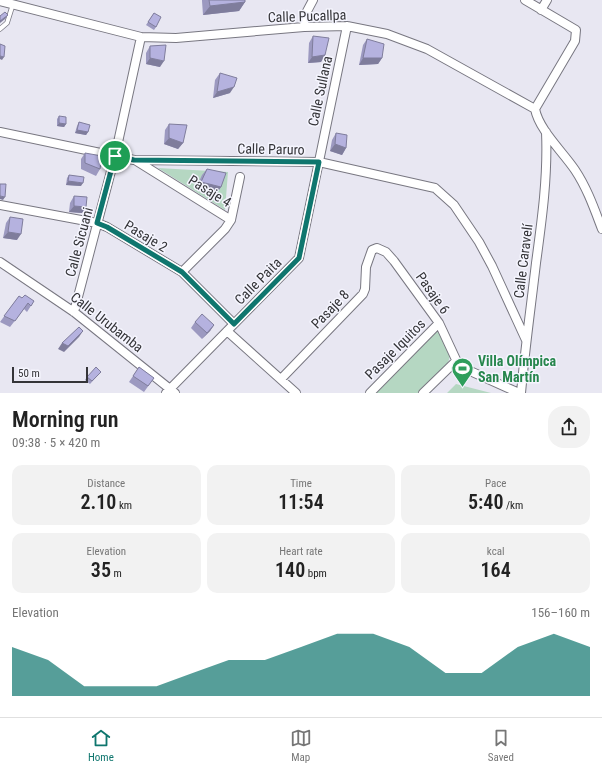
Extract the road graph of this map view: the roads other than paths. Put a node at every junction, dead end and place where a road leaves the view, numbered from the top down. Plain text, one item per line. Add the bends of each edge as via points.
1 (313, 0) edge
2 (524, 0) edge
3 (547, 0) edge
4 (0, 1) edge
5 (13, 4) junction
6 (541, 10) junction
7 (347, 26) junction
8 (304, 27) junction
9 (0, 29) edge
10 (141, 38) junction
11 (535, 109) junction
12 (0, 132) edge
13 (546, 132) junction
14 (115, 156) junction
15 (134, 160) junction
16 (319, 162) junction
17 (240, 177) dead end
18 (0, 205) edge
19 (231, 220) junction
20 (97, 223) junction
21 (602, 229) edge
22 (377, 248) joint
23 (0, 262) edge
24 (182, 272) junction
25 (74, 312) junction
26 (439, 323) junction
27 (234, 324) junction
28 (227, 331) junction
29 (526, 340) junction
30 (456, 361) junction
31 (281, 379) junction
32 (170, 392) edge
33 (296, 393) edge
34 (370, 393) edge
35 (423, 393) edge
36 (520, 393) edge

1 - 8 street via 305,15
2 - 6 street
3 - 6 street
4 - 5 street, Calle Pucallpa
5 - 9 lane via 7,23
5 - 10 street, Calle Pucallpa
6 - 11 street via 576,30 575,41
7 - 8 street, Calle Pucallpa
7 - 11 street, Calle Pucallpa via 387,34 427,49
7 - 16 street, Calle Sullana
8 - 10 street, Calle Pucallpa via 176,38
10 - 14 street, Calle Sicuani
11 - 13 street via 537,118
12 - 14 street, Calle Paruro
13 - 21 street via 566,155 587,191
13 - 29 street, Calle Caravelí via 545,194
14 - 15 street, Calle Paruro
14 - 20 street, Calle Sicuani
15 - 16 street, Calle Paruro
15 - 19 street, Pasaje 4
16 - 27 street, Calle Paita via 299,258
16 - 29 street, Calle Paruro via 435,188 454,205 479,242
17 - 19 street
18 - 20 street, Pasaje 2
19 - 24 street
20 - 24 street, Pasaje 2
20 - 25 street, Calle Sicuani
22 - 26 street, Pasaje 6 via 386,252 394,261
22 - 31 street, Pasaje 8 via 372,250 368,258 363,294
23 - 25 street, Calle Urubamba
24 - 27 street, Pasaje 2
25 - 32 street, Calle Urubamba
26 - 30 street, Pasaje 6
26 - 34 street, Pasaje Iquitos
27 - 28 street, Calle Paita
28 - 31 street
28 - 32 street, Calle Paita
29 - 36 street, Calle Caravelí
30 - 35 street
30 - 36 street via 459,366
31 - 33 street

